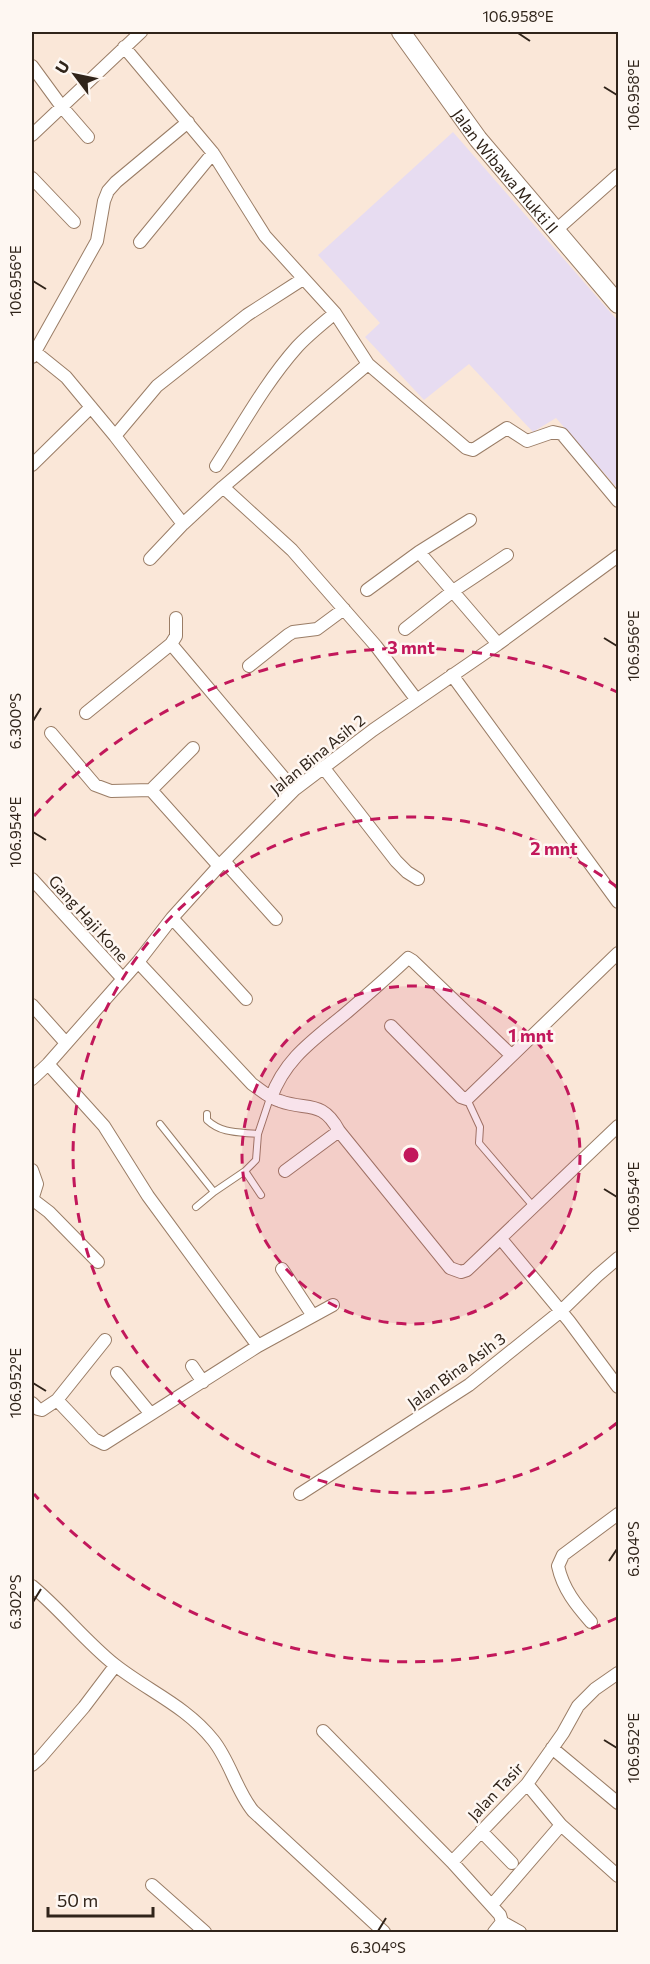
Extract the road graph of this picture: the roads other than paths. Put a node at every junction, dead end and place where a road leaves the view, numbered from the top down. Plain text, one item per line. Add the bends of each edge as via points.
1 (141, 32) edge
2 (401, 32) edge
3 (124, 47) junction
4 (32, 66) edge
5 (62, 107) junction
6 (188, 122) junction
7 (32, 135) edge
8 (88, 136) dead end
9 (213, 153) junction
10 (618, 176) edge
11 (32, 178) edge
12 (74, 222) dead end
13 (555, 231) junction
14 (140, 242) dead end
15 (303, 279) junction
16 (618, 304) edge
17 (335, 313) junction
18 (33, 354) edge
19 (368, 364) junction
20 (91, 407) junction
21 (115, 436) junction
22 (32, 465) edge
23 (216, 466) dead end
24 (223, 488) junction
25 (618, 501) edge
26 (470, 520) dead end
27 (183, 524) junction
28 (419, 552) junction
29 (507, 555) dead end
30 (618, 556) edge
31 (150, 559) dead end
32 (367, 590) dead end
33 (453, 591) junction
34 (344, 609) junction
35 (176, 618) dead end
36 (405, 629) dead end
37 (171, 644) junction
38 (498, 644) junction
39 (249, 666) dead end
40 (452, 675) junction
41 (416, 699) junction
42 (86, 712) dead end
43 (51, 733) dead end
44 (193, 748) dead end
45 (323, 767) junction
46 (151, 790) junction
47 (294, 790) junction
48 (222, 863) junction
49 (32, 879) edge
50 (418, 879) dead end
51 (618, 902) edge
52 (172, 918) junction
53 (276, 919) dead end
54 (618, 953) edge
55 (138, 962) junction
56 (123, 979) junction
57 (246, 999) dead end
58 (32, 1005) edge
59 (392, 1026) dead end
60 (66, 1042) junction
61 (511, 1055) junction
62 (48, 1064) junction
63 (32, 1078) edge
64 (271, 1098) junction
65 (467, 1099) junction
66 (207, 1114) dead end
67 (160, 1124) dead end
68 (618, 1126) edge
69 (339, 1131) junction
70 (258, 1134) junction
71 (32, 1170) edge
72 (245, 1171) junction
73 (285, 1171) dead end
74 (214, 1192) junction
75 (261, 1195) dead end
76 (32, 1200) edge
77 (533, 1206) junction
78 (196, 1207) dead end
79 (501, 1239) junction
80 (618, 1258) edge
81 (98, 1262) dead end
82 (282, 1269) dead end
83 (333, 1305) dead end
84 (561, 1311) junction
85 (313, 1316) junction
86 (105, 1340) dead end
87 (258, 1346) junction
88 (192, 1366) dead end
89 (117, 1372) dead end
90 (203, 1382) junction
91 (618, 1387) edge
92 (57, 1400) junction
93 (32, 1403) edge
94 (150, 1413) junction
95 (300, 1494) dead end
96 (618, 1514) edge
97 (32, 1586) edge
98 (591, 1622) dead end
99 (115, 1666) junction
100 (618, 1673) edge
101 (323, 1731) dead end
102 (552, 1748) junction
103 (32, 1764) edge
104 (527, 1784) junction
105 (618, 1803) edge
106 (561, 1825) junction
107 (481, 1831) junction
108 (452, 1862) junction
109 (512, 1863) dead end
110 (618, 1875) edge
111 (152, 1885) dead end
112 (492, 1905) junction
113 (502, 1922) junction
114 (205, 1932) edge
115 (384, 1932) edge
116 (494, 1932) edge
117 (520, 1932) edge

1 - 3 street
2 - 13 main road, Jalan Wibawa Mukti II via 478,139
3 - 5 street
3 - 6 street
4 - 5 street
5 - 7 street
5 - 8 street
6 - 9 street
6 - 18 street via 108,191 97,241
9 - 14 street
9 - 15 street via 265,236
10 - 13 street
11 - 12 street
13 - 16 main road, Jalan Wibawa Mukti II
15 - 17 street
15 - 21 street via 247,315 157,386
17 - 19 street
17 - 23 street via 283,364
18 - 20 street via 66,377
19 - 24 street
19 - 25 street via 466,448 473,450 507,428 527,441 553,432 562,434
20 - 21 street
20 - 22 street
21 - 27 street
24 - 27 street
24 - 34 street via 292,550
26 - 28 street
27 - 31 street
28 - 32 street
28 - 33 street
29 - 33 street
30 - 38 street, Jalan Bina Asih 2
33 - 36 street
33 - 38 street
34 - 39 street via 317,629 288,634
34 - 41 street
35 - 37 street via 176,636
37 - 42 street
37 - 47 street
38 - 40 street, Jalan Bina Asih 2
40 - 41 street, Jalan Bina Asih 2
40 - 51 street
41 - 45 street, Jalan Bina Asih 2
43 - 46 street via 95,785 111,791
44 - 46 street
45 - 47 street, Jalan Bina Asih 2
45 - 50 street via 396,861
46 - 48 street
47 - 48 street, Jalan Bina Asih 2
48 - 52 street, Jalan Bina Asih 2
48 - 53 street
49 - 56 street, Gang Haji Kone
52 - 55 street, Jalan Bina Asih 2
52 - 57 street
54 - 61 street
55 - 56 street, Jalan Bina Asih 2
55 - 64 street via 252,1084
56 - 60 street, Jalan Bina Asih 2
58 - 60 street
59 - 65 street via 460,1097
60 - 62 street, Jalan Bina Asih 2
61 - 64 street via 408,958 290,1063 277,1080
61 - 65 street
62 - 63 street, Jalan Bina Asih 2
62 - 87 street via 104,1126 148,1196
64 - 69 street via 311,1106 334,1121
64 - 70 lane
65 - 77 lane via 480,1127 479,1143
66 - 70 lane via 207,1120 216,1128
67 - 74 lane
68 - 77 street
69 - 73 street
69 - 79 street via 450,1268 467,1270
70 - 72 lane via 256,1160
71 - 76 street via 37,1184
72 - 74 lane
72 - 75 lane
74 - 78 lane
76 - 81 street
77 - 79 street
79 - 84 street
80 - 84 street, Jalan Bina Asih 3
82 - 85 street
83 - 85 street
84 - 91 street
84 - 95 street, Jalan Bina Asih 3 via 453,1397
85 - 87 street
86 - 92 street
87 - 90 street
88 - 90 street
89 - 94 street
90 - 94 street
92 - 93 street via 42,1410
92 - 94 street via 94,1439 104,1444
96 - 98 street via 563,1556 558,1566 572,1601
97 - 99 street
99 - 103 street
99 - 115 street via 197,1723 214,1742 253,1811
100 - 102 street, Jalan Tasir via 578,1706
101 - 108 street
102 - 104 street, Jalan Tasir
102 - 105 street
104 - 106 street
104 - 107 street, Jalan Tasir
106 - 110 street
106 - 112 street
107 - 108 street, Jalan Tasir
107 - 109 street
108 - 112 street
111 - 114 street
112 - 113 street
113 - 116 street
113 - 117 street

